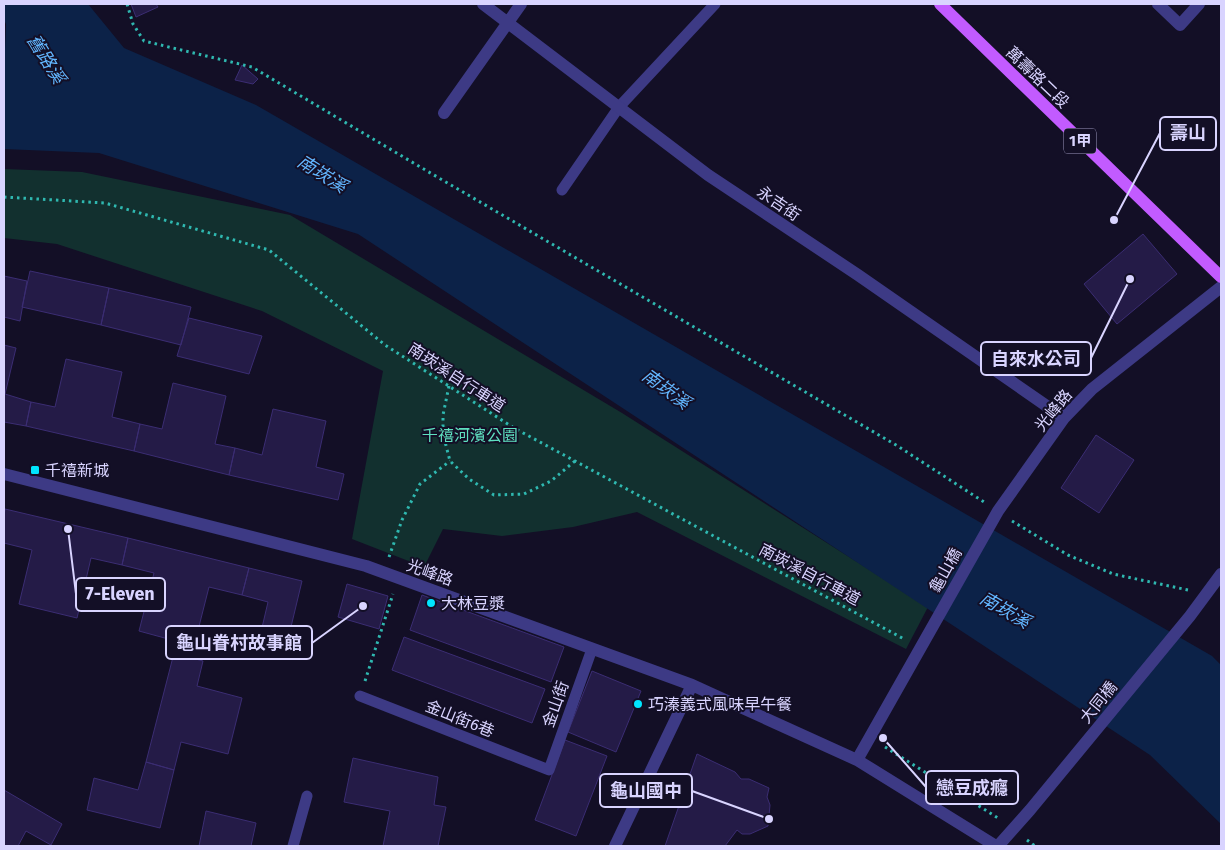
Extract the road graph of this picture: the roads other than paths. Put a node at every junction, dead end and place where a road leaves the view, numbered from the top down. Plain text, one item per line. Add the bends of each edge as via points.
1 (483, 4) edge
2 (521, 4) edge
3 (715, 4) edge
4 (940, 4) edge
5 (1158, 4) edge
6 (1199, 4) edge
7 (507, 22) junction
8 (619, 107) junction
9 (444, 113) dead end
10 (562, 190) dead end
11 (1221, 277) edge
12 (1221, 287) edge
13 (1064, 418) junction
14 (4, 474) edge
15 (992, 509) joint
16 (1221, 574) edge
17 (592, 649) junction
18 (692, 685) junction
19 (360, 696) road end
20 (857, 760) junction
21 (549, 770) joint
22 (307, 796) dead end
23 (293, 846) edge
24 (615, 846) edge
25 (997, 846) edge

1 - 7 street, 永吉街
2 - 7 street
3 - 8 lane
4 - 11 main road, 萬壽路二段 / 1甲
5 - 6 street via 1180,24
7 - 8 street, 永吉街
7 - 9 street
8 - 10 lane
8 - 13 street, 永吉街 via 708,175
12 - 13 street, 光峰路 via 1092,389
13 - 15 street, 光峰路
14 - 17 street, 光峰路 via 357,564
15 - 20 street, 龜山橋 via 923,644
16 - 25 street, 大同橋 via 1190,616
17 - 18 street, 光峰路
17 - 21 lane, 金山街
18 - 20 street, 光峰路
18 - 24 street
19 - 21 lane, 金山街6巷
20 - 25 street, 光峰路
22 - 23 lane

